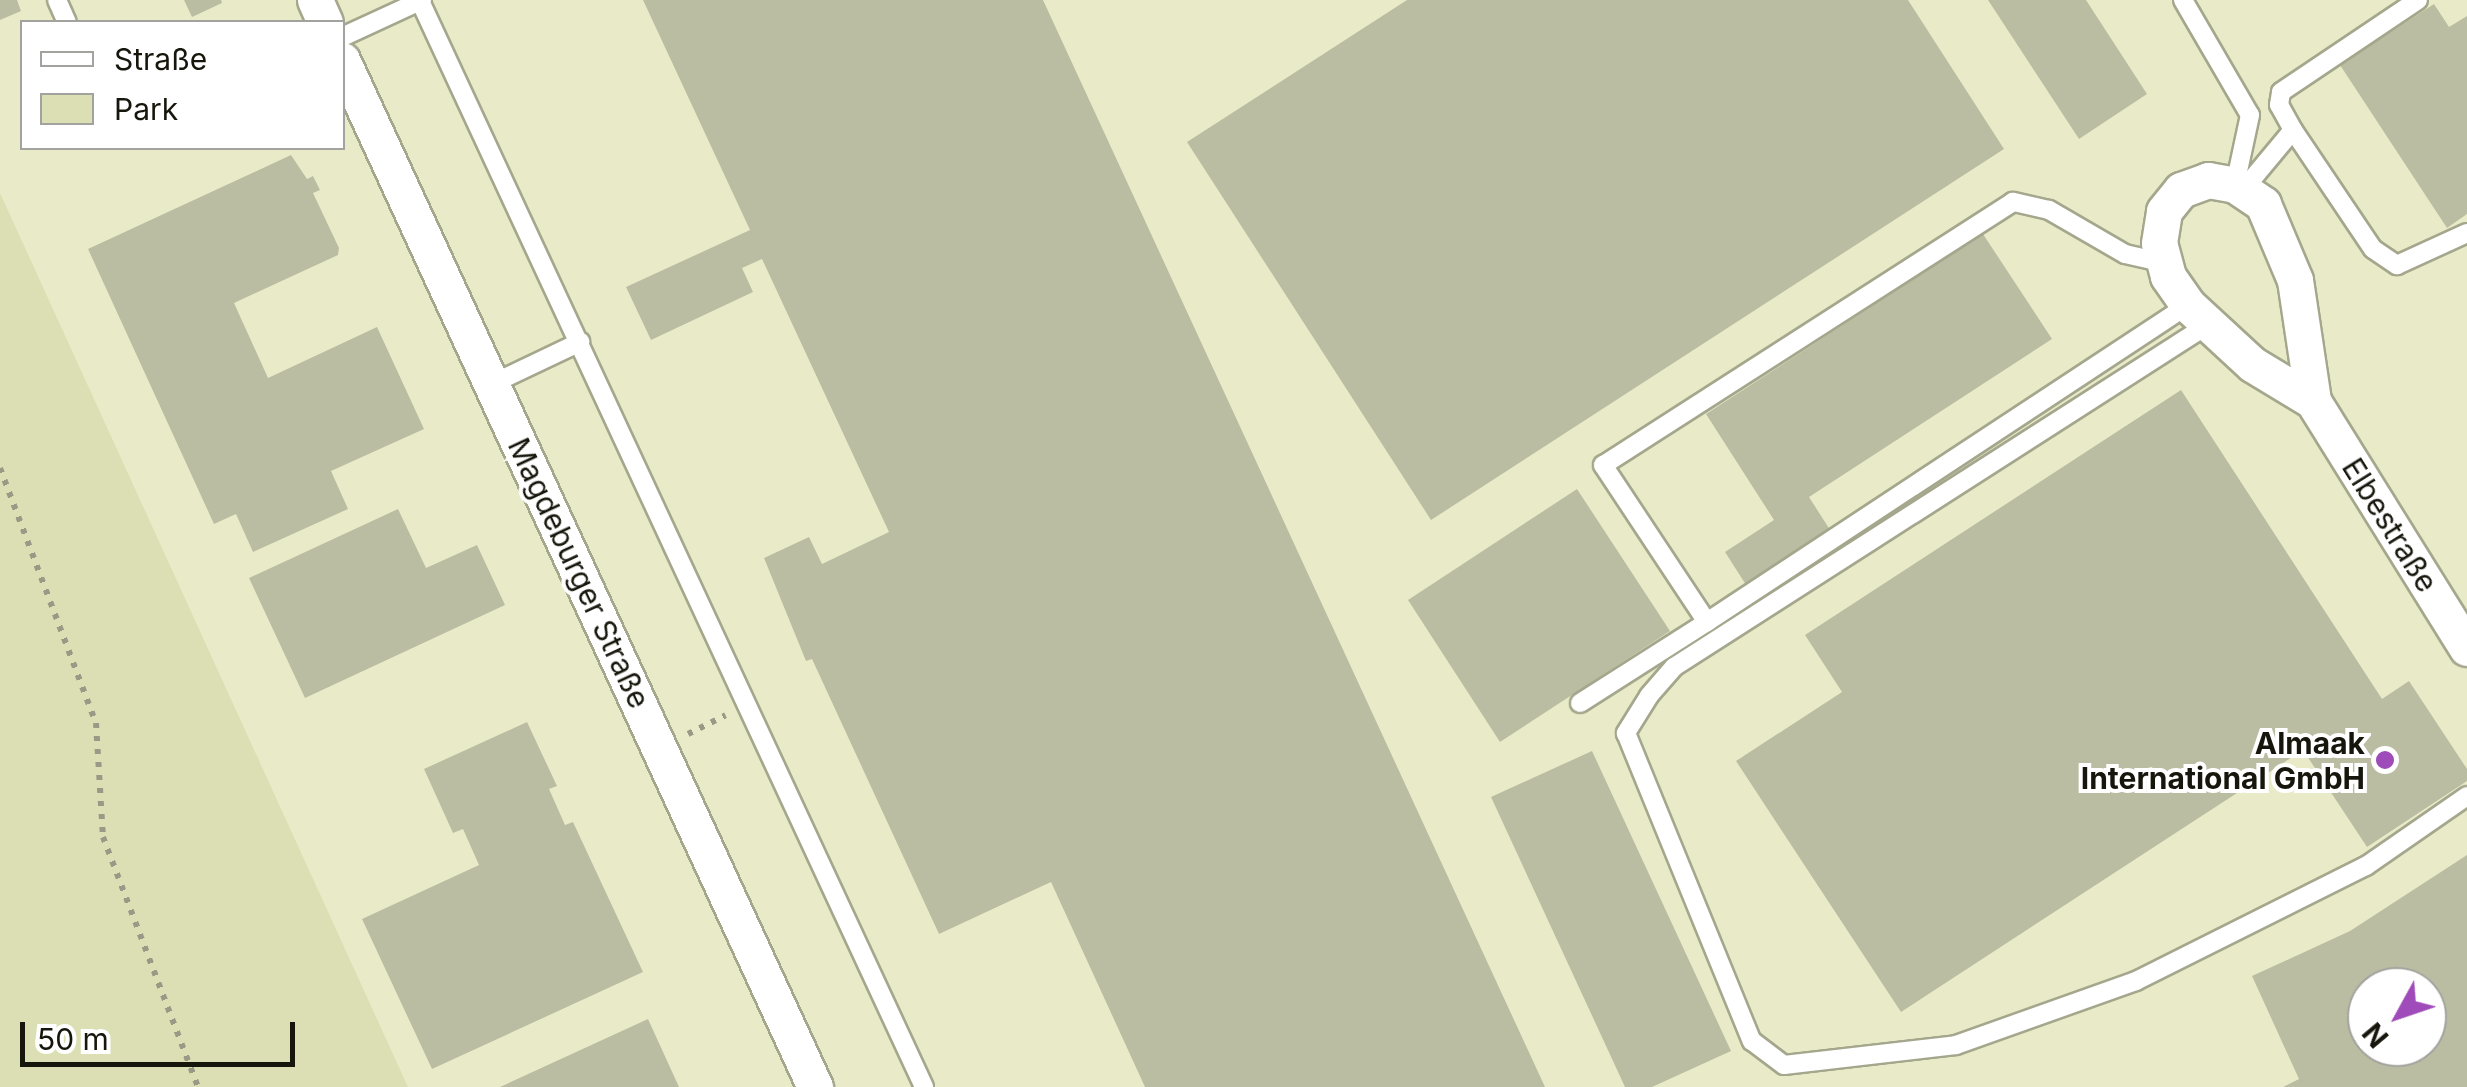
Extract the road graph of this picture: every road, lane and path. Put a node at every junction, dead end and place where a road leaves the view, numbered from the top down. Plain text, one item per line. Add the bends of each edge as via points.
1 (421, 0) edge
2 (2184, 0) edge
3 (2418, 0) edge
4 (345, 36) edge
5 (345, 66) edge
6 (2293, 130) junction
7 (2239, 188) junction
8 (2467, 234) edge
9 (2164, 263) junction
10 (2198, 314) junction
11 (580, 342) junction
12 (492, 384) junction
13 (2313, 401) junction
14 (0, 468) edge
15 (1707, 622) junction
16 (2467, 648) edge
17 (1580, 703) dead end
18 (747, 705) junction
19 (660, 748) junction
20 (2467, 796) edge
21 (198, 1087) edge
22 (814, 1087) edge
23 (924, 1087) edge

1 - 4 lane
1 - 11 lane
2 - 7 lane via 2250,115
3 - 6 lane via 2281,92 2279,105
5 - 12 street, Magdeburger Straße
6 - 7 lane
6 - 8 lane via 2373,249 2397,264
7 - 9 street, Elbestraße via 2208,180 2181,190 2164,211 2158,243
7 - 13 street, Elbestraße via 2263,204 2295,280
9 - 10 street, Elbestraße
9 - 15 lane via 2125,254 2049,210 2013,202 1603,464
10 - 13 street, Elbestraße via 2252,364
10 - 15 lane
10 - 20 lane via 1674,666 1626,733 1752,1041 1784,1065 1956,1046 2136,980 2366,866
11 - 12 lane
11 - 18 lane
12 - 19 street, Magdeburger Straße
13 - 16 street, Elbestraße
14 - 21 path via 96,723 102,837
15 - 17 lane
18 - 19 path
18 - 23 lane
19 - 22 street, Magdeburger Straße

